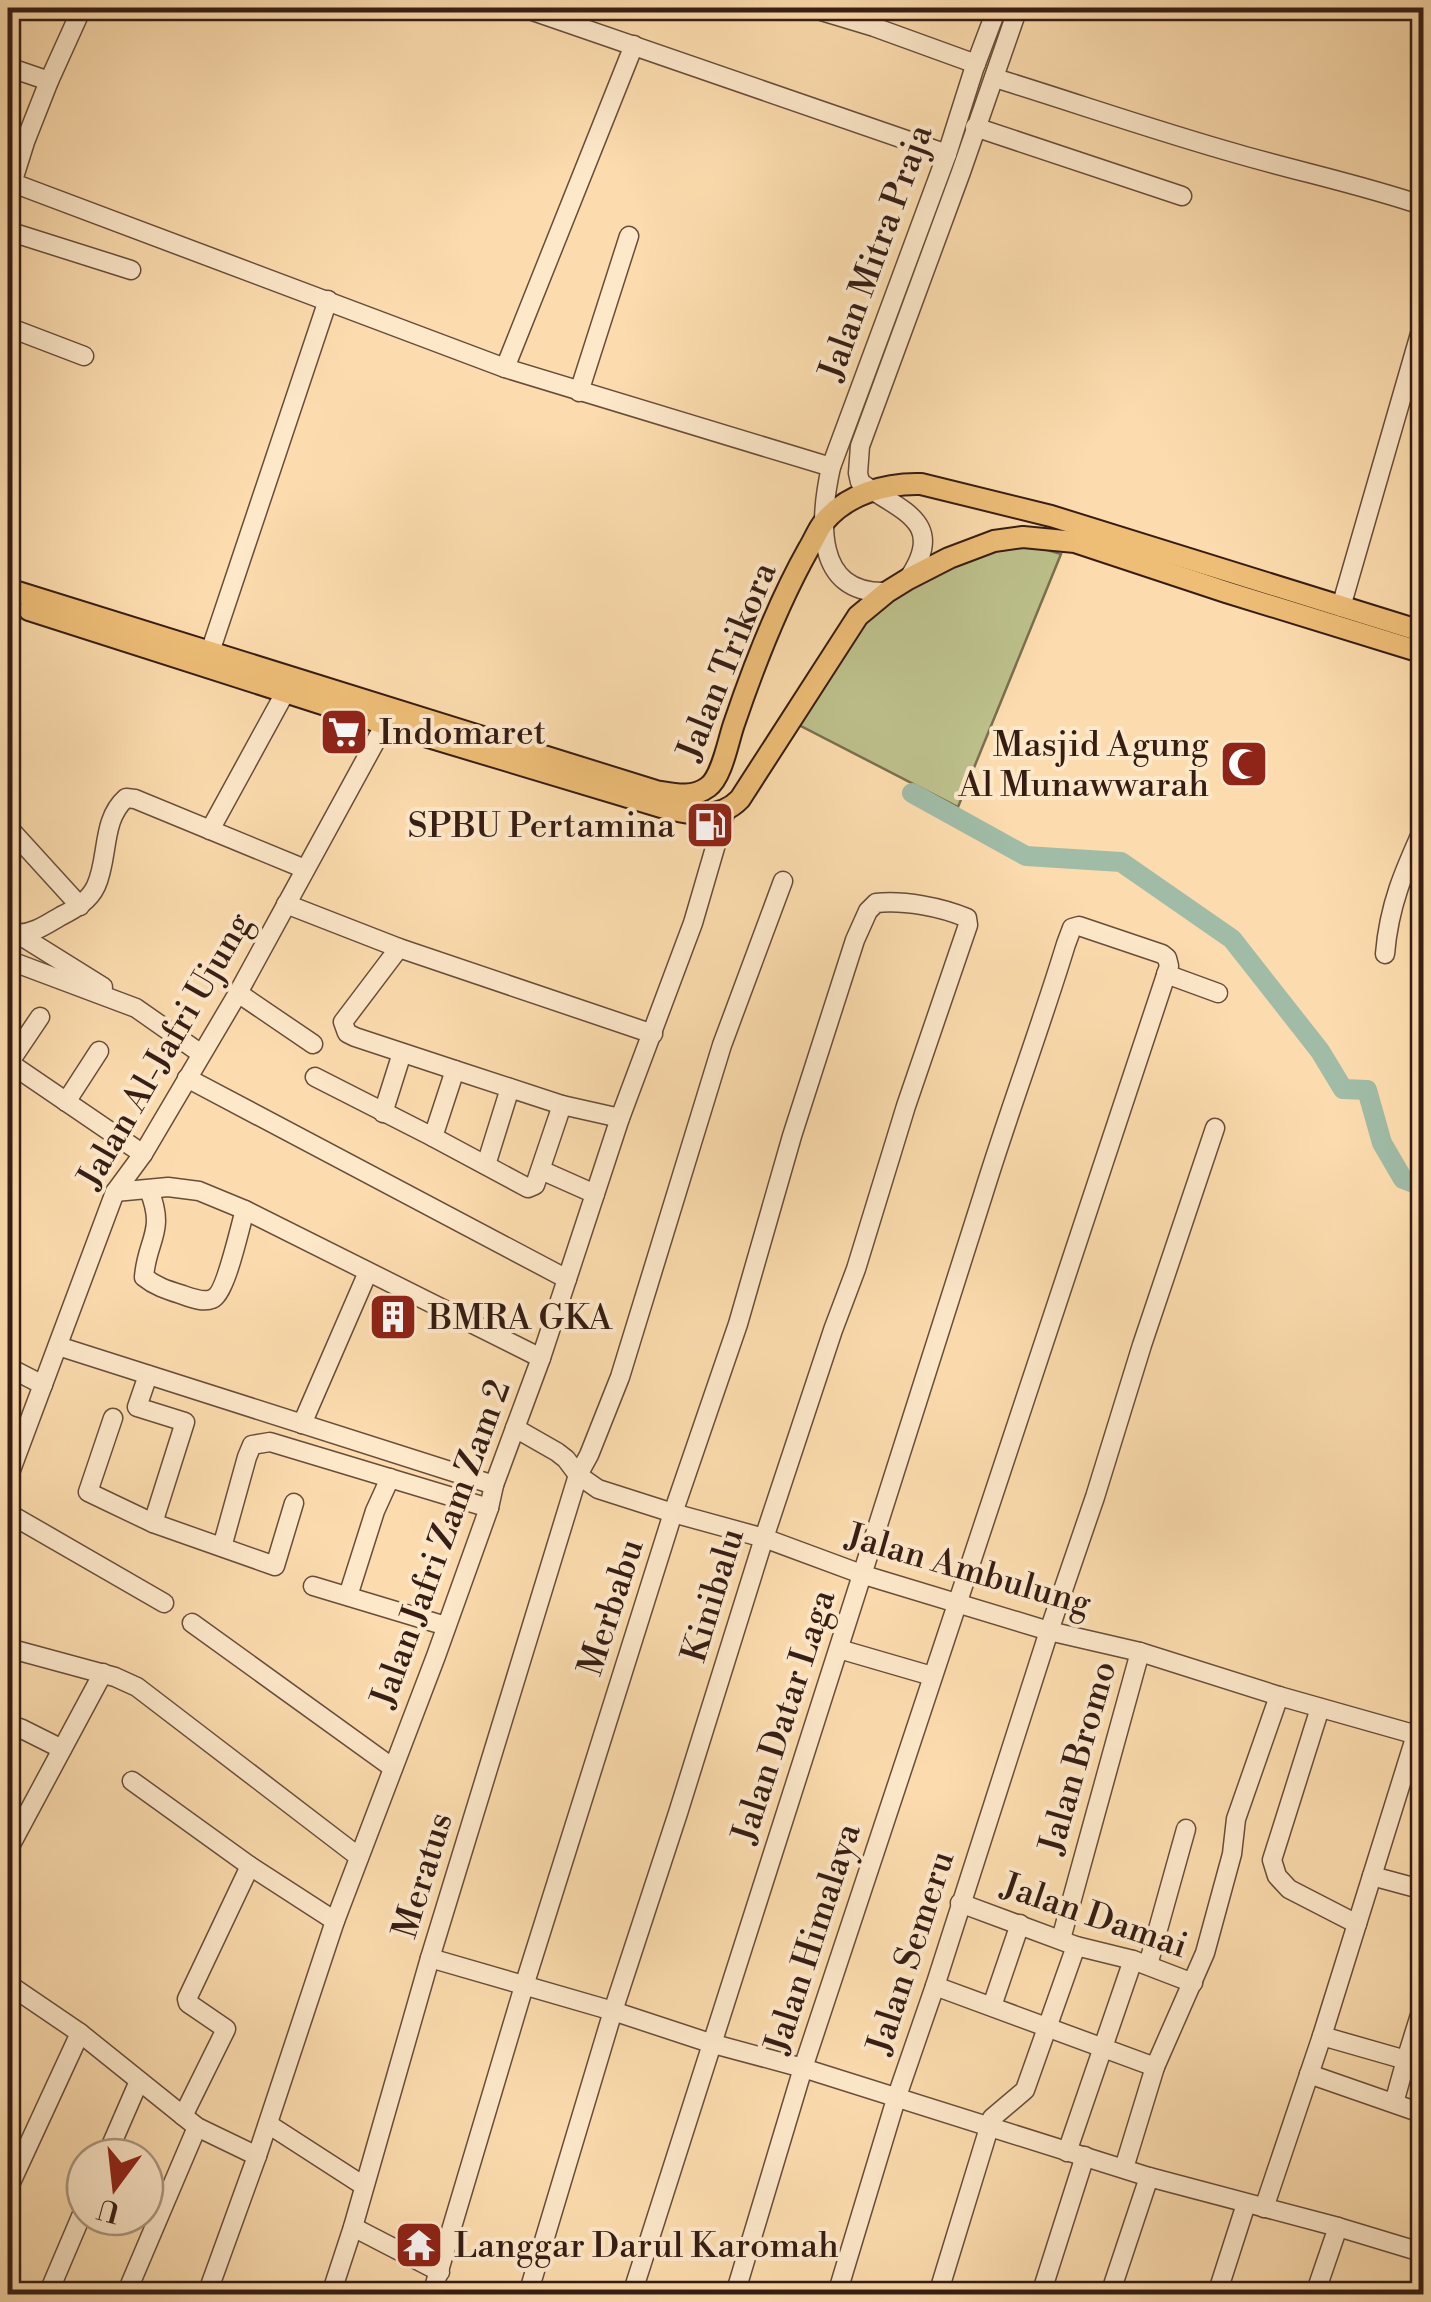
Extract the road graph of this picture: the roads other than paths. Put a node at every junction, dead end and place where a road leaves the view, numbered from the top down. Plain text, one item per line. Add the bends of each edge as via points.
1 (82, 8) edge
2 (524, 8) edge
3 (811, 8) edge
4 (997, 8) edge
5 (1018, 8) edge
6 (634, 45) junction
7 (976, 64) junction
8 (8, 67) edge
9 (995, 78) junction
10 (49, 81) junction
11 (975, 128) junction
12 (16, 139) edge
13 (947, 154) junction
14 (10, 189) edge
15 (1182, 196) dead end
16 (1424, 206) edge
17 (8, 231) edge
18 (629, 236) dead end
19 (131, 270) dead end
20 (328, 300) junction
21 (1424, 320) edge
22 (8, 327) edge
23 (84, 356) dead end
24 (505, 368) junction
25 (579, 392) junction
26 (831, 466) junction
27 (872, 490) junction
28 (824, 521) junction
29 (908, 579) junction
30 (1229, 583) junction
31 (8, 589) edge
32 (887, 592) junction
33 (8, 603) edge
34 (1341, 607) junction
35 (1423, 635) edge
36 (210, 652) junction
37 (286, 690) junction
38 (386, 724) junction
39 (477, 743) junction
40 (500, 750) junction
41 (726, 810) junction
42 (8, 827) edge
43 (1424, 827) edge
44 (210, 830) junction
45 (306, 869) junction
46 (1404, 869) junction
47 (1424, 874) edge
48 (783, 880) dead end
49 (286, 904) junction
50 (80, 906) junction
51 (968, 919) joint
52 (13, 929) edge
53 (399, 948) junction
54 (1385, 954) dead end
55 (8, 960) edge
56 (1166, 974) junction
57 (1218, 992) dead end
58 (238, 993) junction
59 (136, 1008) junction
60 (40, 1018) dead end
61 (653, 1034) junction
62 (313, 1044) dead end
63 (99, 1051) dead end
64 (402, 1053) junction
65 (200, 1054) junction
66 (8, 1062) edge
67 (455, 1070) junction
68 (314, 1076) dead end
69 (187, 1078) junction
70 (510, 1088) junction
71 (66, 1102) junction
72 (562, 1105) junction
73 (382, 1113) junction
74 (620, 1118) junction
75 (1215, 1128) dead end
76 (433, 1138) junction
77 (143, 1154) junction
78 (486, 1165) junction
79 (540, 1170) junction
80 (148, 1190) junction
81 (115, 1192) junction
82 (595, 1194) junction
83 (245, 1210) junction
84 (368, 1272) junction
85 (567, 1279) junction
86 (58, 1346) junction
87 (541, 1358) junction
88 (8, 1367) edge
89 (148, 1375) junction
90 (43, 1385) junction
91 (113, 1418) dead end
92 (302, 1424) junction
93 (515, 1428) junction
94 (10, 1465) edge
95 (578, 1475) junction
96 (390, 1478) junction
97 (494, 1485) junction
98 (294, 1503) dead end
99 (489, 1508) junction
100 (8, 1512) edge
101 (674, 1513) junction
102 (153, 1523) junction
103 (764, 1538) junction
104 (222, 1547) junction
105 (864, 1575) junction
106 (313, 1586) dead end
107 (348, 1596) junction
108 (164, 1603) dead end
109 (956, 1603) junction
110 (192, 1623) dead end
111 (446, 1626) junction
112 (1049, 1631) junction
113 (8, 1648) edge
114 (839, 1649) junction
115 (1140, 1652) junction
116 (103, 1673) junction
117 (932, 1676) junction
118 (1279, 1696) junction
119 (1320, 1708) junction
120 (8, 1724) edge
121 (1420, 1736) edge
122 (62, 1748) junction
123 (393, 1768) junction
124 (132, 1780) dead end
125 (1186, 1830) dead end
126 (8, 1850) edge
127 (359, 1857) junction
128 (250, 1866) junction
129 (1372, 1876) junction
130 (1424, 1890) edge
131 (960, 1903) junction
132 (335, 1921) junction
133 (1020, 1924) junction
134 (1357, 1924) junction
135 (1068, 1942) junction
136 (430, 1958) junction
137 (1140, 1962) junction
138 (1193, 1982) junction
139 (524, 1986) junction
140 (935, 1986) junction
141 (10, 1992) edge
142 (1424, 2002) edge
143 (992, 2006) junction
144 (613, 2011) junction
145 (1047, 2026) junction
146 (80, 2032) junction
147 (1322, 2036) junction
148 (710, 2043) junction
149 (1102, 2046) junction
150 (1406, 2060) junction
151 (1155, 2067) junction
152 (803, 2068) junction
153 (1309, 2074) junction
154 (138, 2081) junction
155 (896, 2098) junction
156 (1394, 2103) junction
157 (1424, 2114) edge
158 (190, 2121) junction
159 (268, 2124) junction
160 (988, 2128) junction
161 (114, 2137) edge
162 (1076, 2154) junction
163 (257, 2156) junction
164 (1124, 2168) junction
165 (1149, 2177) junction
166 (364, 2186) junction
167 (8, 2189) edge
168 (1255, 2206) junction
169 (353, 2227) junction
170 (1338, 2227) junction
171 (72, 2237) edge
172 (1424, 2254) edge
173 (440, 2272) junction
174 (48, 2294) edge
175 (126, 2294) edge
176 (207, 2294) edge
177 (331, 2294) edge
178 (432, 2294) edge
179 (528, 2294) edge
180 (632, 2294) edge
181 (735, 2294) edge
182 (837, 2294) edge
183 (938, 2294) edge
184 (1041, 2294) edge
185 (1110, 2294) edge
186 (1217, 2294) edge
187 (1314, 2294) edge

1 - 10 street
2 - 6 street
3 - 7 street
4 - 7 street, Jalan Mitra Praja
5 - 9 street, Jalan Mitra Praja
6 - 13 street
6 - 24 street
7 - 13 street, Jalan Mitra Praja
8 - 10 street
9 - 11 street, Jalan Mitra Praja
9 - 16 street
10 - 12 street
11 - 15 street
11 - 27 street, Jalan Mitra Praja via 860,446 860,482
12 - 14 street
13 - 26 street, Jalan Mitra Praja
14 - 20 street
17 - 19 street
18 - 25 street
20 - 24 street
20 - 36 street
21 - 34 street
22 - 23 street
24 - 25 street
25 - 26 street
26 - 28 street, Jalan Mitra Praja
27 - 28 main road, Jalan Trikora
27 - 29 street via 906,510 921,532 922,554
27 - 30 main road, Jalan Trikora via 921,484 1050,516
28 - 32 street via 828,560 836,572 858,588
28 - 40 main road, Jalan Trikora via 783,599 712,784 678,795
29 - 30 main road, Jalan Trikora via 974,548 1022,538 1075,542
29 - 32 main road, Jalan Trikora
30 - 34 main road, Jalan Trikora
30 - 35 main road, Jalan Trikora
31 - 36 main road, Jalan Trikora
32 - 41 main road, Jalan Trikora via 847,630 740,799
33 - 37 main road, Jalan Trikora
34 - 35 main road, Jalan Trikora
36 - 39 main road, Jalan Trikora
37 - 38 main road, Jalan Trikora
37 - 44 street
38 - 39 main road, Jalan Trikora
38 - 45 street, Jalan Al-Jafri Ujung
39 - 40 main road, Jalan Trikora
40 - 41 main road, Jalan Trikora via 683,812
41 - 61 street, Jalan Jafri Zam Zam 2
42 - 50 street
43 - 46 street
44 - 45 street
44 - 50 street via 126,798 113,814 96,886
45 - 49 street, Jalan Al-Jafri Ujung
46 - 47 street
46 - 54 street
48 - 95 street, Meratus via 722,1045 620,1377
49 - 53 street
49 - 58 street, Jalan Al-Jafri Ujung
50 - 52 street via 31,934
51 - 101 street, Merbabu via 891,902 876,902 868,911
51 - 103 street, Kinibalu
52 - 59 street
53 - 61 street
53 - 64 street via 342,1022 355,1037
55 - 59 street
56 - 57 street
56 - 105 street, Jalan Datar Laga via 1162,954 1076,926 1071,930
56 - 109 street, Jalan Himalaya
58 - 62 street
58 - 65 street, Jalan Al-Jafri Ujung
59 - 65 street
60 - 66 street
61 - 74 street, Jalan Jafri Zam Zam 2
63 - 71 street
64 - 67 street
64 - 73 street
65 - 69 street, Jalan Al-Jafri Ujung
66 - 71 street
67 - 70 street
67 - 76 street
68 - 73 street
69 - 77 street, Jalan Al-Jafri Ujung
69 - 85 street
70 - 72 street
70 - 78 street
71 - 77 street
72 - 74 street
72 - 79 street
73 - 76 street
74 - 82 street, Jalan Jafri Zam Zam 2
75 - 112 street, Jalan Semeru
76 - 78 street
77 - 81 street, Jalan Al-Jafri Ujung
78 - 79 street via 531,1188
79 - 82 street
80 - 81 street
80 - 83 street via 199,1191
80 - 83 street via 157,1210 144,1277 202,1300 218,1296
81 - 86 street, Jalan Al-Jafri Ujung
82 - 85 street, Jalan Jafri Zam Zam 2
83 - 84 street
84 - 87 street
84 - 92 street
85 - 87 street, Jalan Jafri Zam Zam 2
86 - 89 street
86 - 90 street, Jalan Al-Jafri Ujung
87 - 93 street, Jalan Jafri Zam Zam 2
88 - 90 street
89 - 92 street
89 - 102 street via 137,1407 185,1422
90 - 94 street, Jalan Al-Jafri Ujung
91 - 102 street via 88,1492
92 - 97 street
93 - 95 street, Jalan Ambulung via 557,1452
93 - 97 street, Jalan Jafri Zam Zam 2
95 - 101 street, Jalan Ambulung
95 - 136 street, Meratus
96 - 99 street
96 - 104 street via 270,1442 252,1445
96 - 107 street
97 - 99 street, Jalan Jafri Zam Zam 2
98 - 104 street via 275,1566
99 - 111 street, Jalan Jafri Zam Zam 2
100 - 108 street
101 - 103 street, Jalan Ambulung
101 - 139 street, Merbabu
102 - 104 street
103 - 105 street, Jalan Ambulung
103 - 144 street, Kinibalu
105 - 109 street, Jalan Ambulung
105 - 114 street, Jalan Datar Laga
106 - 107 street
107 - 111 street
109 - 112 street, Jalan Ambulung
109 - 117 street, Jalan Himalaya
110 - 123 street
111 - 123 street, Jalan Jafri Zam Zam 2
112 - 115 street, Jalan Ambulung
112 - 131 street, Jalan Semeru
113 - 116 street
114 - 117 street
114 - 148 street, Jalan Datar Laga
115 - 118 street, Jalan Ambulung
115 - 135 street, Jalan Bromo
116 - 122 street
116 - 127 street via 137,1687
117 - 152 street, Jalan Himalaya
118 - 119 street, Jalan Ambulung
118 - 138 street via 1236,1818 1232,1854
119 - 121 street, Jalan Ambulung
119 - 134 street via 1272,1860 1289,1889
120 - 122 street
121 - 129 street
122 - 126 street
123 - 127 street, Jalan Jafri Zam Zam 2
124 - 128 street
125 - 137 street
127 - 132 street, Jalan Jafri Zam Zam 2
128 - 132 street
128 - 158 street via 187,1999 226,2029
129 - 130 street
129 - 134 street
131 - 133 street, Jalan Damai
131 - 140 street, Jalan Semeru
132 - 159 street, Jalan Jafri Zam Zam 2
133 - 135 street, Jalan Damai
133 - 143 street
134 - 147 street
135 - 137 street, Jalan Damai
135 - 145 street, Jalan Bromo
136 - 139 street
136 - 166 street, Meratus
137 - 138 street, Jalan Damai
137 - 149 street
138 - 151 street, Jalan Damai
139 - 144 street
139 - 173 street, Merbabu
140 - 143 street
140 - 155 street, Jalan Semeru
141 - 146 street
142 - 150 street
143 - 145 street
144 - 148 street
144 - 179 street, Kinibalu
145 - 149 street
145 - 160 street, Jalan Bromo via 1025,2090
146 - 154 street
146 - 167 street
147 - 150 street
147 - 153 street
148 - 152 street
148 - 180 street, Jalan Datar Laga
149 - 151 street
149 - 162 street
150 - 156 street
151 - 164 street, Jalan Damai
152 - 155 street
152 - 181 street, Jalan Himalaya
153 - 156 street
153 - 168 street
154 - 158 street
154 - 161 street
155 - 160 street
155 - 182 street, Jalan Semeru
156 - 157 street
158 - 163 street
158 - 175 street
159 - 163 street, Jalan Jafri Zam Zam 2
159 - 166 street
160 - 162 street
160 - 183 street
162 - 164 street
162 - 184 street
163 - 176 street, Jalan Jafri Zam Zam 2
164 - 165 street
165 - 168 street
165 - 185 street
166 - 169 street, Meratus
168 - 170 street
168 - 186 street
169 - 173 street
169 - 177 street, Meratus
170 - 172 street
170 - 187 street
171 - 174 street
173 - 178 street, Merbabu

